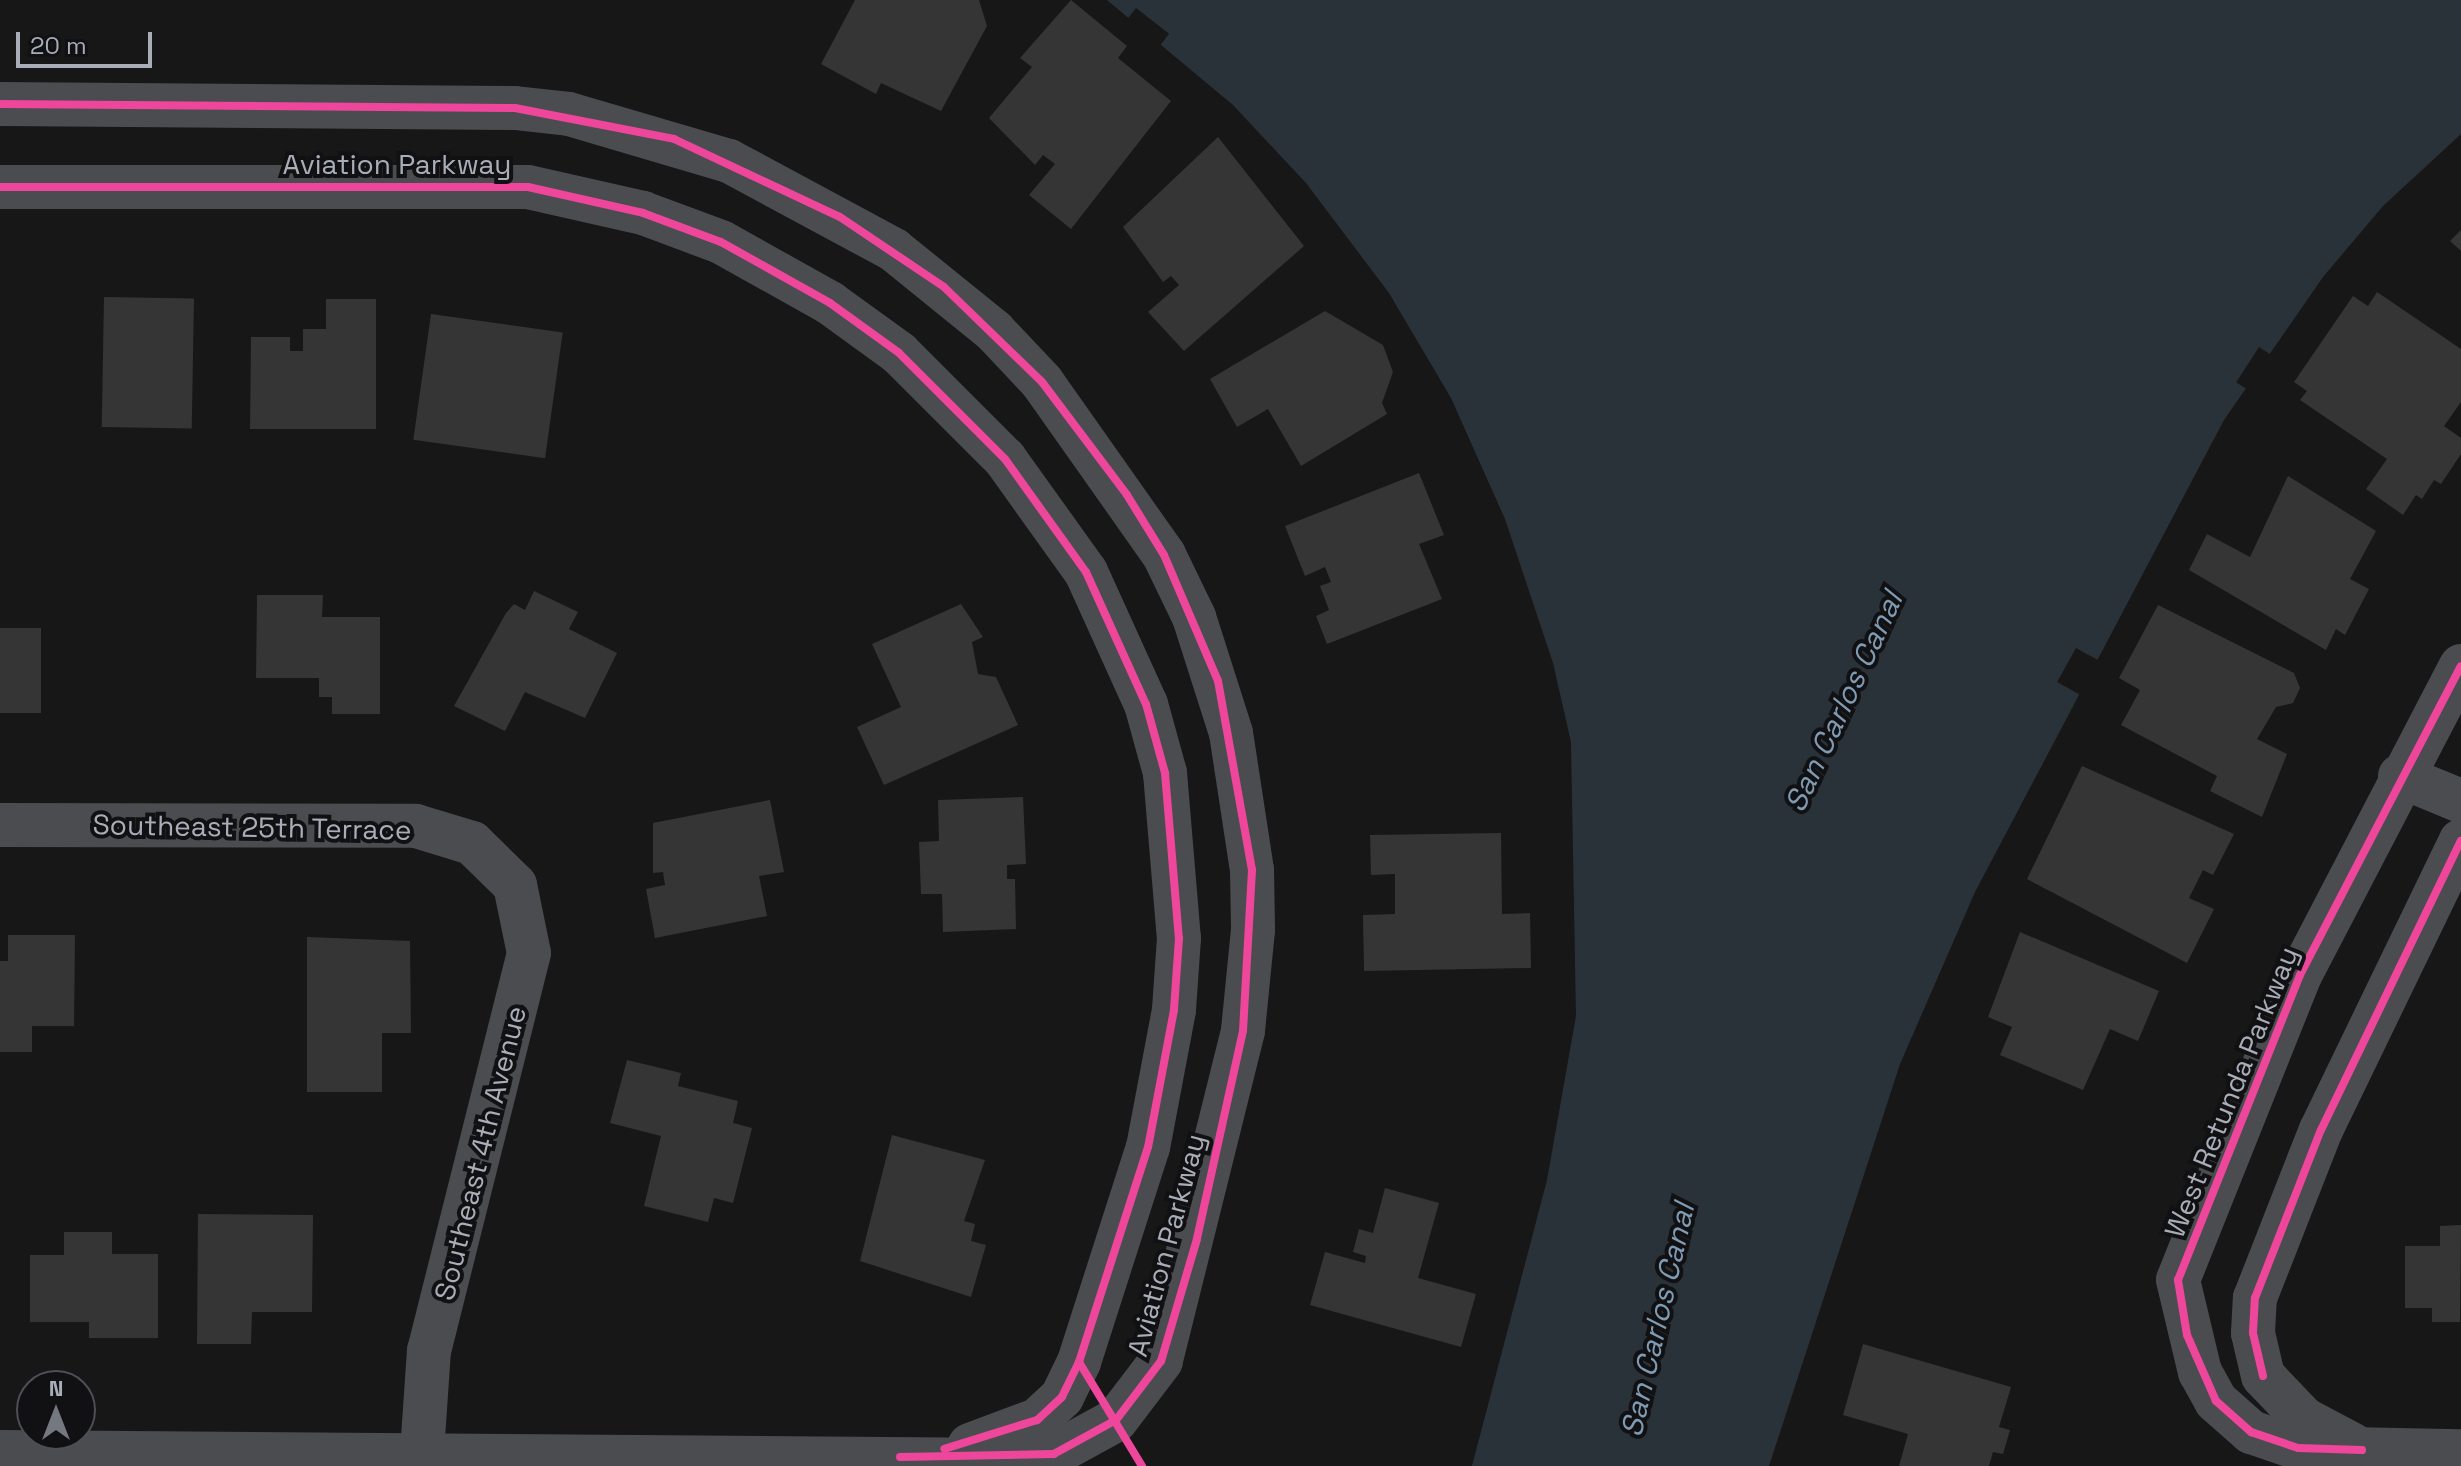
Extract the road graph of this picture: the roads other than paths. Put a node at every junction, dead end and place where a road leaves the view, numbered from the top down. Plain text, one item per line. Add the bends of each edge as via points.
1 (0, 104) edge
2 (0, 187) edge
3 (2461, 666) edge
4 (2400, 776) junction
5 (2461, 801) edge
6 (0, 825) edge
7 (2461, 841) edge
8 (495, 861) joint
9 (2362, 1450) junction
10 (2461, 1451) edge
11 (0, 1452) edge
12 (422, 1454) junction
13 (900, 1457) junction

1 - 13 street, Aviation Parkway via 515,108 674,139 840,217 944,287 1042,382 1127,495 1164,555 1218,681 1252,870 1243,1031 1197,1239 1161,1361 1116,1420 1054,1454
2 - 13 street, Aviation Parkway via 499,186 643,213 755,261 899,353 957,406 1047,516 1118,632 1165,773 1177,859 1174,1010 1148,1147 1105,1297 1062,1397 1009,1435
3 - 4 street, West Retunda Parkway
4 - 5 street
4 - 9 street, West Retunda Parkway via 2261,1065 2178,1280 2187,1335 2216,1401 2251,1432 2298,1448
6 - 8 street, Southeast 25th Terrace via 416,826 472,843
7 - 9 street via 2321,1130 2255,1298 2253,1333 2263,1376 2304,1419
8 - 12 street, Southeast 4th Avenue via 524,905 529,953 429,1350
9 - 10 street, West Retunda Parkway
11 - 12 street
12 - 13 street

